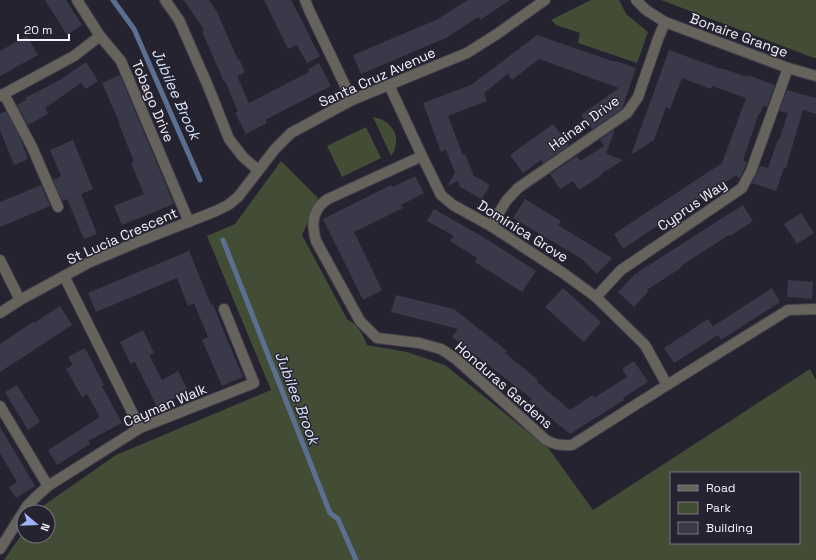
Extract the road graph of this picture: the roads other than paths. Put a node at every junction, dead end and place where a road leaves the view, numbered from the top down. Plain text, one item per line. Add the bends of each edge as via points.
1 (77, 0) edge
2 (165, 0) edge
3 (306, 0) edge
4 (545, 0) edge
5 (636, 0) edge
6 (665, 22) junction
7 (100, 36) junction
8 (788, 68) junction
9 (816, 76) edge
10 (389, 85) junction
11 (2, 95) edge
12 (352, 100) junction
13 (422, 156) junction
14 (258, 170) junction
15 (58, 207) dead end
16 (216, 212) joint
17 (189, 222) junction
18 (491, 226) junction
19 (0, 260) edge
20 (64, 276) junction
21 (596, 297) junction
22 (20, 300) junction
23 (224, 309) dead end
24 (816, 309) edge
25 (0, 312) edge
26 (667, 384) junction
27 (0, 406) edge
28 (140, 428) junction
29 (48, 486) junction
30 (0, 549) edge

1 - 7 street, Tobago Drive
2 - 14 street via 179,20 229,139 243,157
3 - 12 street
4 - 10 street, Santa Cruz Avenue via 467,53
5 - 6 street, Bonaire Grange
6 - 8 street, Bonaire Grange
6 - 18 street, Hainan Drive via 638,97 627,113 518,188 506,201
7 - 11 street via 74,56
7 - 17 street, Tobago Drive via 121,61
8 - 9 street, Bonaire Grange
8 - 21 street, Cyprus Way via 751,171 742,188 621,270
10 - 12 street, Santa Cruz Avenue
10 - 13 street, Dominica Grove
11 - 15 street via 32,146
12 - 14 street, Santa Cruz Avenue via 291,133
13 - 18 street, Dominica Grove via 441,195 453,205
13 - 26 street, Honduras Gardens via 328,198 319,207 313,219 316,241 360,321 377,338 419,343 441,349 456,359 546,440 562,446 572,445
14 - 16 street, Santa Cruz Avenue via 238,197
16 - 17 street, St Lucia Crescent
17 - 20 street, St Lucia Crescent via 88,263
18 - 21 street, Dominica Grove
19 - 22 street
20 - 22 street, St Lucia Crescent
20 - 28 street
21 - 26 street, Dominica Grove via 645,345
22 - 25 street, St Lucia Crescent
23 - 28 street, Cayman Walk via 254,383
24 - 26 street, Honduras Gardens via 788,310
27 - 29 street
28 - 29 street, Cayman Walk
29 - 30 street, Cayman Walk via 27,506

